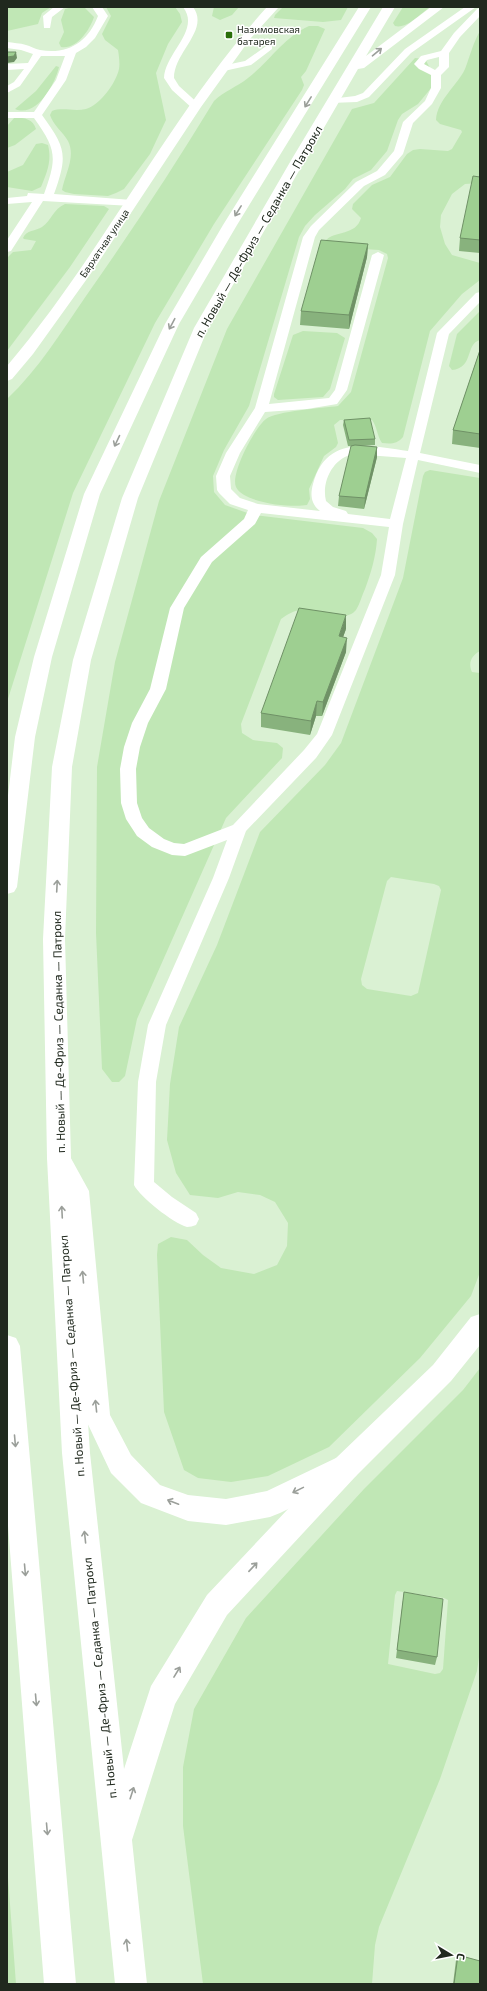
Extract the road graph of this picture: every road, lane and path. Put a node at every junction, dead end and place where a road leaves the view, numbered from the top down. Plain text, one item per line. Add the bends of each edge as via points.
1 (60, 7) edge
2 (97, 7) edge
3 (188, 7) edge
4 (273, 7) edge
5 (365, 7) edge
6 (389, 7) edge
7 (438, 7) edge
8 (471, 7) edge
9 (480, 11) edge
10 (47, 26) dead end
11 (7, 44) edge
12 (269, 47) dead end
13 (72, 51) junction
14 (38, 53) junction
15 (444, 53) junction
16 (31, 66) junction
17 (7, 67) edge
18 (224, 68) junction
19 (436, 74) junction
20 (347, 78) junction
21 (7, 90) edge
22 (333, 100) junction
23 (196, 106) junction
24 (7, 114) edge
25 (37, 114) junction
26 (7, 189) edge
27 (44, 197) junction
28 (7, 201) edge
29 (132, 203) junction
30 (7, 249) edge
31 (378, 256) dead end
32 (480, 295) edge
33 (7, 376) edge
34 (261, 408) junction
35 (414, 456) junction
36 (480, 469) edge
37 (256, 508) junction
38 (369, 521) junction
39 (396, 524) junction
40 (25, 737) junction
41 (7, 755) edge
42 (239, 829) junction
43 (7, 887) edge
44 (59, 1158) junction
45 (189, 1219) dead end
46 (480, 1325) edge
47 (7, 1346) edge
48 (346, 1467) junction
49 (115, 1843) junction
50 (60, 1984) edge
51 (131, 1984) edge

1 - 10 lane via 48,16
2 - 13 lane via 102,16 99,26 92,36
3 - 23 lane via 193,13 194,22 169,72 172,84
4 - 18 main road, Бархатная улица via 246,37
5 -> 40 main road, п. Новый — Де-Фриз — Седанка — Патрокл via 172,324 92,494 43,657
6 - 20 main road, п. Новый — Де-Фриз — Седанка — Патрокл
20 -> 7 main road via 392,40
8 - 22 lane via 408,50 366,95 357,99
9 - 15 lane
11 - 14 lane
12 - 18 lane via 248,63
13 - 14 lane
13 - 25 lane via 61,80
14 - 16 lane
15 - 19 lane via 444,67
15 - 19 lane via 420,60 419,64 422,67
16 - 17 lane
16 - 21 lane via 17,84
18 - 23 main road, Бархатная улица
19 - 34 lane via 436,88 429,102 408,122 398,152 381,173 360,184 309,237
20 - 22 main road, п. Новый — Де-Фриз — Седанка — Патрокл
44 -> 22 main road, п. Новый — Де-Фриз — Седанка — Патрокл via 54,939 62,767 82,660 130,498 201,328
23 - 29 main road, Бархатная улица
24 - 25 lane
25 - 27 lane via 57,142 60,154 60,164
26 - 27 lane
27 - 28 lane
27 - 29 lane
27 - 30 lane
29 - 33 main road, Бархатная улица via 54,315
31 - 34 lane via 341,390 333,401
32 - 35 lane via 443,332
34 - 37 lane via 233,453 223,476 224,490 235,501
35 - 36 lane
35 - 38 lane via 363,450 341,452 330,461 317,490 318,501 326,510
35 - 39 lane
37 - 38 lane
37 - 42 lane via 250,521 206,560 177,608 158,689 140,722 128,769 129,804 134,819 144,832 158,843 172,849 185,850
38 - 39 lane
39 - 42 lane via 388,575 324,735 310,754
40 - 41 main road
40 - 43 main road, п. Новый — Де-Фриз — Седанка — Патрокл
42 - 45 lane via 221,878 157,1025 148,1082 144,1185
48 -> 44 main road via 270,1504 226,1512 188,1508 151,1494 121,1464 97,1416 76,1191
49 -> 44 main road, п. Новый — Де-Фриз — Седанка — Патрокл via 76,1453
46 - 48 main road via 442,1373
47 -> 50 main road
49 -> 48 main road via 162,1696 217,1605
51 -> 49 main road, п. Новый — Де-Фриз — Седанка — Патрокл

